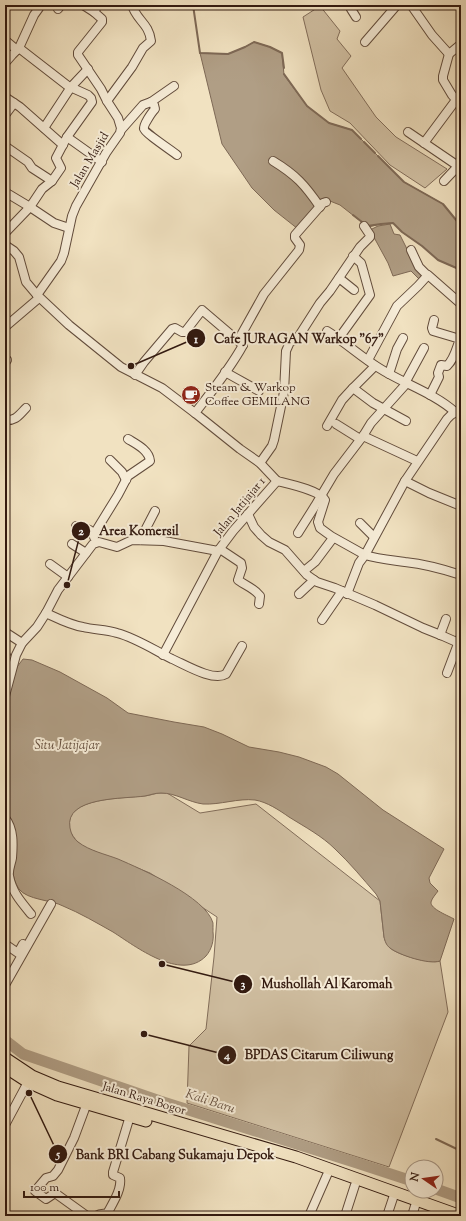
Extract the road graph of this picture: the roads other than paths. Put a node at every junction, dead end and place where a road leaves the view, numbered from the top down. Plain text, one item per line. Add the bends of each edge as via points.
1 (39, 5) edge
2 (83, 5) edge
3 (132, 5) edge
4 (356, 5) edge
5 (396, 5) edge
6 (411, 5) edge
7 (96, 8) edge
8 (356, 17) dead end
9 (5, 40) edge
10 (365, 42) dead end
11 (461, 44) edge
12 (18, 49) junction
13 (449, 54) junction
14 (5, 63) edge
15 (88, 69) junction
16 (174, 86) dead end
17 (71, 87) junction
18 (5, 96) edge
19 (107, 101) junction
20 (151, 102) junction
21 (14, 103) junction
22 (459, 103) edge
23 (5, 115) edge
24 (44, 128) junction
25 (121, 130) junction
26 (408, 132) dead end
27 (67, 137) junction
28 (424, 143) junction
29 (64, 145) junction
30 (5, 146) edge
31 (177, 155) dead end
32 (274, 161) dead end
33 (102, 162) junction
34 (460, 165) edge
35 (52, 181) junction
36 (444, 181) dead end
37 (5, 192) edge
38 (326, 202) dead end
39 (30, 207) junction
40 (319, 207) junction
41 (364, 226) dead end
42 (69, 228) junction
43 (5, 234) edge
44 (5, 245) edge
45 (411, 250) dead end
46 (353, 256) junction
47 (427, 275) junction
48 (339, 278) junction
49 (354, 290) dead end
50 (38, 297) junction
51 (461, 304) edge
52 (434, 320) dead end
53 (5, 327) edge
54 (327, 331) dead end
55 (339, 338) junction
56 (403, 338) dead end
57 (243, 345) junction
58 (424, 348) dead end
59 (368, 360) junction
60 (375, 366) junction
61 (225, 372) junction
62 (389, 374) junction
63 (135, 375) junction
64 (405, 383) junction
65 (353, 388) junction
66 (259, 391) dead end
67 (430, 395) junction
68 (26, 408) dead end
69 (384, 409) junction
70 (458, 411) edge
71 (195, 413) junction
72 (5, 420) edge
73 (406, 421) dead end
74 (336, 424) dead end
75 (327, 426) dead end
76 (362, 438) junction
77 (128, 439) dead end
78 (110, 460) dead end
79 (417, 461) junction
80 (260, 463) junction
81 (126, 480) junction
82 (277, 481) junction
83 (405, 481) junction
84 (321, 495) junction
85 (461, 506) edge
86 (155, 511) dead end
87 (248, 514) junction
88 (360, 523) dead end
89 (76, 526) dead end
90 (298, 533) dead end
91 (94, 534) junction
92 (374, 537) junction
93 (333, 538) junction
94 (140, 540) junction
95 (72, 544) dead end
96 (93, 544) junction
97 (219, 550) junction
98 (86, 553) junction
99 (365, 555) junction
100 (50, 564) dead end
101 (304, 571) junction
102 (461, 575) edge
103 (68, 577) junction
104 (314, 580) junction
105 (345, 592) junction
106 (299, 594) dead end
107 (259, 604) dead end
108 (46, 613) junction
109 (322, 620) dead end
110 (446, 620) dead end
111 (5, 632) edge
112 (440, 634) junction
113 (460, 641) edge
114 (22, 643) junction
115 (242, 646) dead end
116 (163, 654) junction
117 (447, 673) dead end
118 (5, 696) edge
119 (5, 818) edge
120 (51, 904) dead end
121 (31, 914) dead end
122 (24, 942) dead end
123 (5, 944) edge
124 (5, 985) edge
125 (5, 1058) edge
126 (5, 1068) edge
127 (28, 1082) junction
128 (87, 1103) junction
129 (130, 1116) junction
130 (5, 1125) edge
131 (173, 1125) junction
132 (327, 1175) junction
133 (355, 1185) junction
134 (394, 1195) junction
135 (414, 1211) edge
136 (110, 1215) edge
137 (87, 1216) edge
138 (96, 1216) edge
139 (309, 1216) edge
140 (345, 1216) edge
141 (387, 1216) edge
142 (442, 1216) edge
143 (461, 1216) edge

1 - 12 street
2 - 7 street
3 - 19 street via 149,30 151,41 143,48
4 - 8 street via 351,9
5 - 10 street
6 - 13 street via 432,36
7 - 15 street, Jalan Masjid via 102,22 78,52
9 - 12 street
11 - 13 street
12 - 14 street
12 - 17 street
13 - 22 street via 442,76 447,88
15 - 17 street
15 - 19 street, Jalan Masjid
16 - 20 street
17 - 24 street
17 - 27 street via 88,95 92,102
18 - 21 street
19 - 25 street, Jalan Masjid via 120,123
20 - 25 street via 143,105
20 - 31 street via 155,109 144,126 145,131
21 - 23 street
21 - 24 street
22 - 28 street
24 - 29 street
25 - 33 street, Jalan Masjid
26 - 28 street
27 - 29 street
27 - 33 street
28 - 34 street
29 - 35 street via 56,159 61,168
30 - 35 street
32 - 40 street via 301,182
33 - 42 street, Jalan Masjid via 76,206
34 - 36 street
35 - 39 street via 42,189
37 - 39 street
38 - 40 street
39 - 42 street via 54,223
39 - 43 street
40 - 57 street via 294,237 300,245 299,250 264,294 240,337
41 - 46 street via 370,236
42 - 50 street, Jalan Masjid via 61,261
44 - 50 street via 19,257 26,282
45 - 47 street via 419,267
46 - 48 street
46 - 55 street via 361,263 370,294
47 - 51 street
47 - 59 street via 397,306
48 - 49 street
48 - 80 street via 297,339 288,346 284,392 274,440
50 - 53 street, Jalan Masjid
50 - 63 street via 106,355
52 - 67 street via 433,331 460,339 450,363 447,366 441,365 439,377
54 - 55 street
55 - 59 street
56 - 62 street
57 - 61 street
57 - 63 street via 202,310 185,332 172,329
58 - 64 street
59 - 60 street
60 - 62 street
60 - 65 street
61 - 66 street
61 - 71 street
62 - 64 street
63 - 71 street via 162,388
64 - 67 street
64 - 69 street
65 - 69 street
65 - 75 street via 338,405
67 - 70 street
68 - 72 street via 14,420
69 - 73 street
69 - 76 street
70 - 79 street via 447,419
71 - 80 street
74 - 76 street
76 - 79 street
76 - 84 street
77 - 81 street via 148,454 150,461
78 - 81 street
79 - 83 street
80 - 82 street
81 - 91 street
82 - 84 street, Jalan Jatijajar 1
82 - 87 street, Jalan Jatijajar 1
83 - 85 street
83 - 92 street
84 - 90 street
84 - 93 street via 325,501 318,525
86 - 94 street
87 - 97 street, Jalan Jatijajar 1
87 - 101 street via 260,535 285,550
88 - 92 street
89 - 91 street via 91,530
91 - 96 street
92 - 99 street
93 - 99 street
93 - 101 street via 315,562
94 - 96 street, Jalan Jatijajar 1 via 132,540 117,547 99,542
94 - 97 street, Jalan Jatijajar 1 via 164,541
95 - 98 street
96 - 98 street
97 - 107 street via 241,563 238,580 260,596
97 - 116 street
98 - 103 street
99 - 102 street via 436,567
99 - 105 street
100 - 103 street
101 - 104 street
103 - 108 street
104 - 105 street
104 - 106 street
105 - 109 street
105 - 112 street
108 - 114 street
108 - 116 street via 84,628 116,632
110 - 112 street
111 - 114 street
112 - 113 street
113 - 117 street
114 - 118 street via 15,657
115 - 116 street via 226,674 221,676 203,674
119 - 121 street via 9,822 13,842 9,876 15,893
120 - 124 street
122 - 123 street via 18,952
125 - 131 highway, Jalan Raya Bogor via 32,1076 58,1087
126 - 127 highway, Jalan Raya Bogor
127 - 128 highway, Jalan Raya Bogor via 56,1095
127 - 130 street
128 - 129 highway, Jalan Raya Bogor
128 - 137 street via 58,1170 53,1176 46,1178 35,1191 46,1199 55,1193
129 - 131 highway, Jalan Raya Bogor
129 - 136 street via 113,1172 114,1176 120,1178 120,1184
131 - 132 highway, Jalan Raya Bogor
131 - 134 highway, Jalan Raya Bogor via 296,1157
132 - 133 highway, Jalan Raya Bogor
132 - 139 street
133 - 134 highway, Jalan Raya Bogor
133 - 140 street
134 - 135 highway, Jalan Raya Bogor
134 - 141 street
134 - 143 highway, Jalan Raya Bogor
135 - 142 highway, Jalan Raya Bogor
136 - 138 street

